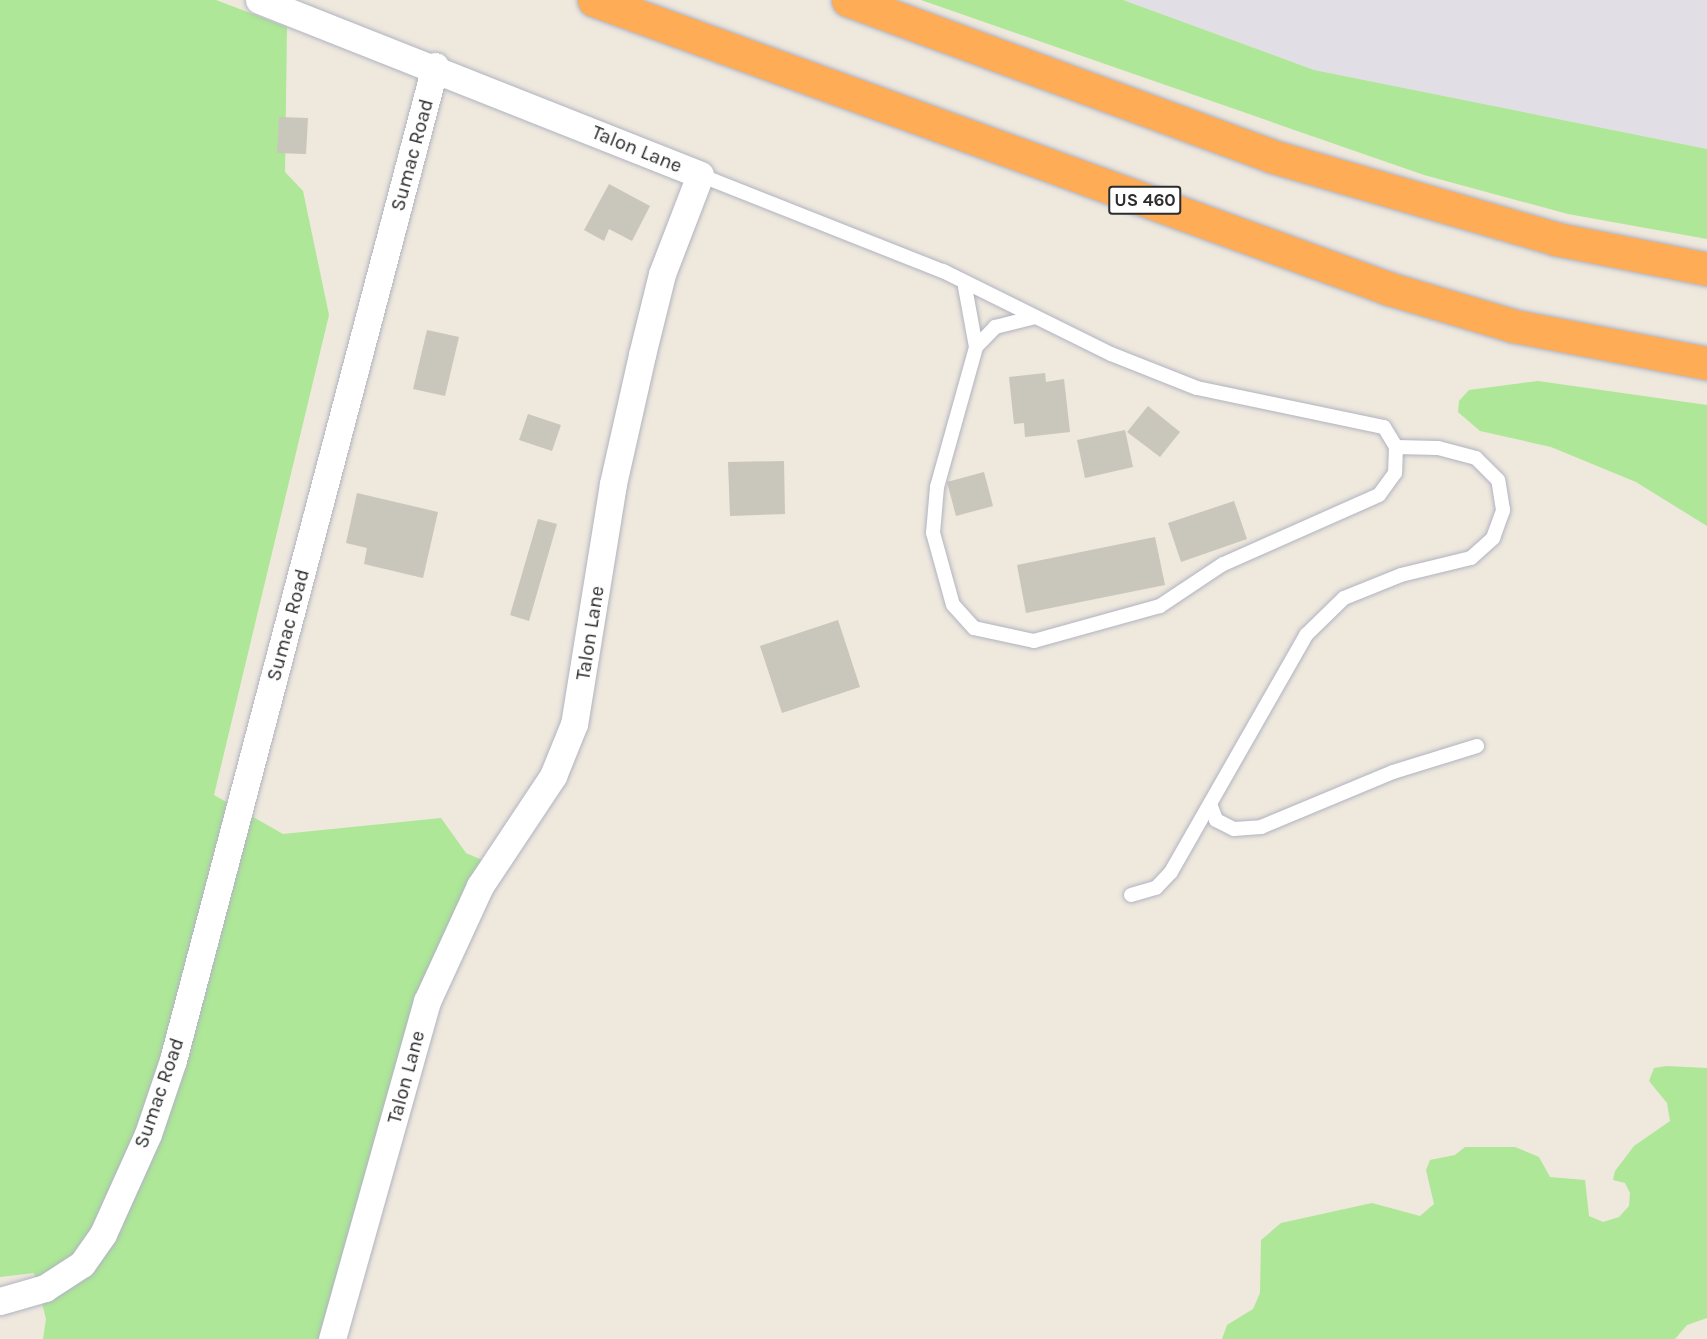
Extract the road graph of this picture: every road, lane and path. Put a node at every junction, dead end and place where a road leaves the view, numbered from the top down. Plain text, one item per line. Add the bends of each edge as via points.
1 (259, 0) edge
2 (594, 0) edge
3 (848, 0) edge
4 (435, 66) junction
5 (699, 175) junction
6 (1707, 268) edge
7 (965, 287) junction
8 (1032, 318) junction
9 (976, 347) junction
10 (1707, 363) edge
11 (1396, 447) junction
12 (1477, 746) dead end
13 (1210, 804) junction
14 (1131, 895) dead end
15 (0, 1301) edge
16 (332, 1339) edge

1 - 4 street
2 - 10 highway, US 460 via 1390,289 1514,326
3 - 6 highway via 1271,156 1556,238
4 - 5 street, Talon Lane
4 - 15 street, Sumac Road via 176,1049 151,1123 103,1234 82,1264 45,1288
5 - 7 lane via 943,272
5 - 16 street, Talon Lane via 662,274 642,355 613,484 574,724 553,776 480,886 427,1001
7 - 8 lane
7 - 9 lane
8 - 9 lane via 995,327
8 - 11 lane via 1197,388 1384,427
9 - 11 lane via 937,487 933,534 952,605 974,628 1003,637 1034,641 1160,606 1223,564 1379,495 1395,473
11 - 13 lane via 1476,458 1498,480 1503,510 1493,538 1472,558 1401,575 1344,598 1306,635
12 - 13 lane via 1393,772 1261,827 1234,829 1216,820
13 - 14 lane via 1171,872 1156,888

